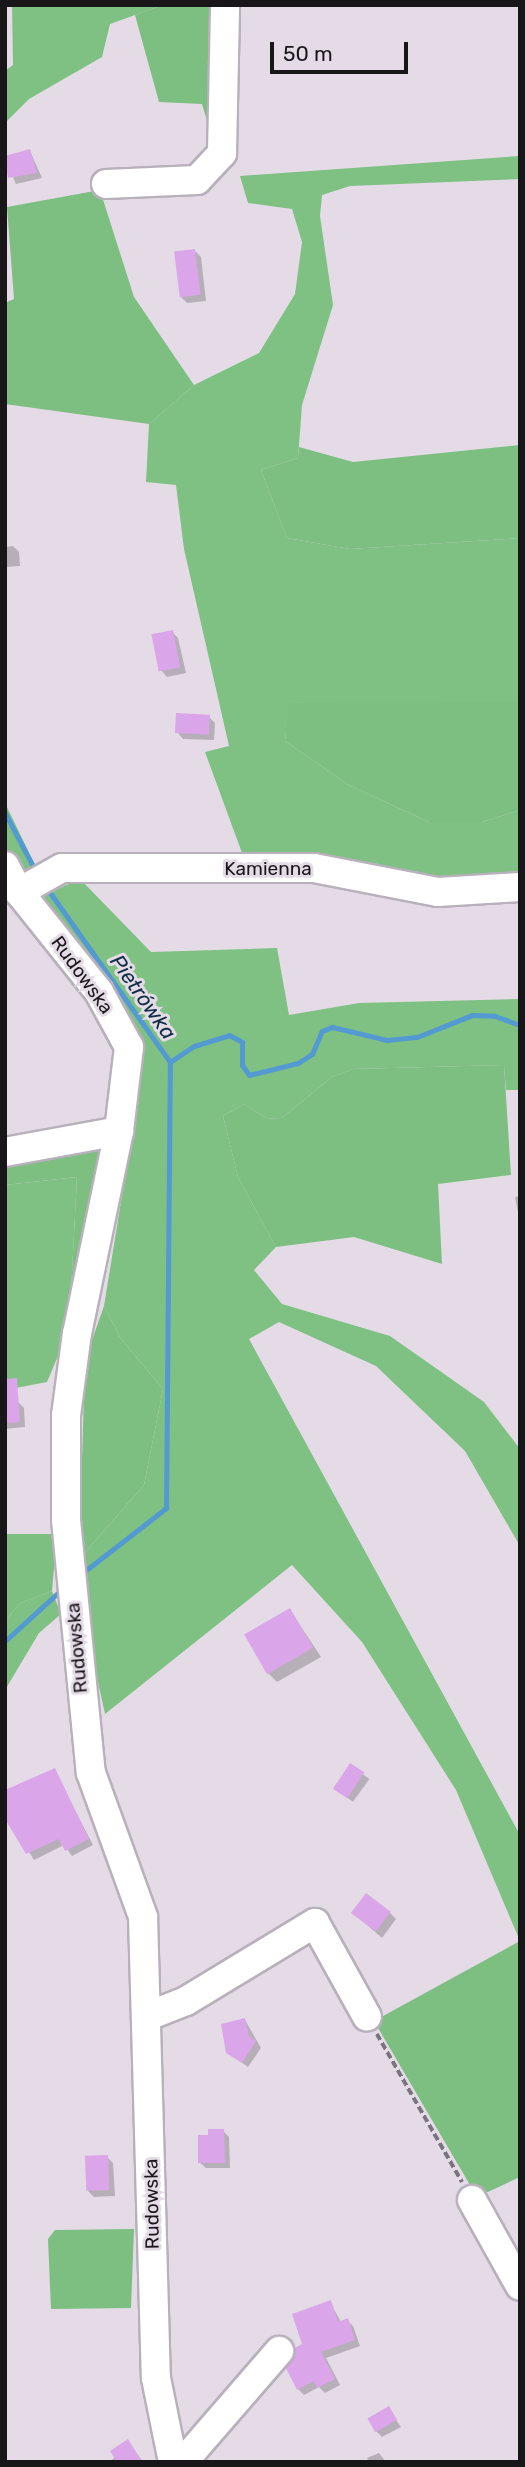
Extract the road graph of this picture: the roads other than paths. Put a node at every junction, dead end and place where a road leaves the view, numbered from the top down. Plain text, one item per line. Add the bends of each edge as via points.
1 (225, 5) edge
2 (106, 184) dead end
3 (5, 866) edge
4 (520, 887) edge
5 (19, 892) junction
6 (119, 1131) junction
7 (5, 1152) edge
8 (148, 2016) junction
9 (368, 2017) road end
10 (472, 2200) road end
11 (520, 2286) edge
12 (279, 2351) dead end
13 (173, 2462) edge
14 (183, 2462) edge

1 - 2 street via 222,153 197,180
3 - 5 street, Rudowska
4 - 5 street, Kamienna via 438,892 314,868 62,868
5 - 6 street, Rudowska via 99,992 129,1047
6 - 7 street
6 - 8 street, Rudowska via 77,1333 66,1415 66,1520 91,1773 137,1891 143,1917
8 - 9 street via 186,2001 315,1923
8 - 13 street, Rudowska via 156,2378
10 - 11 street
12 - 14 street

